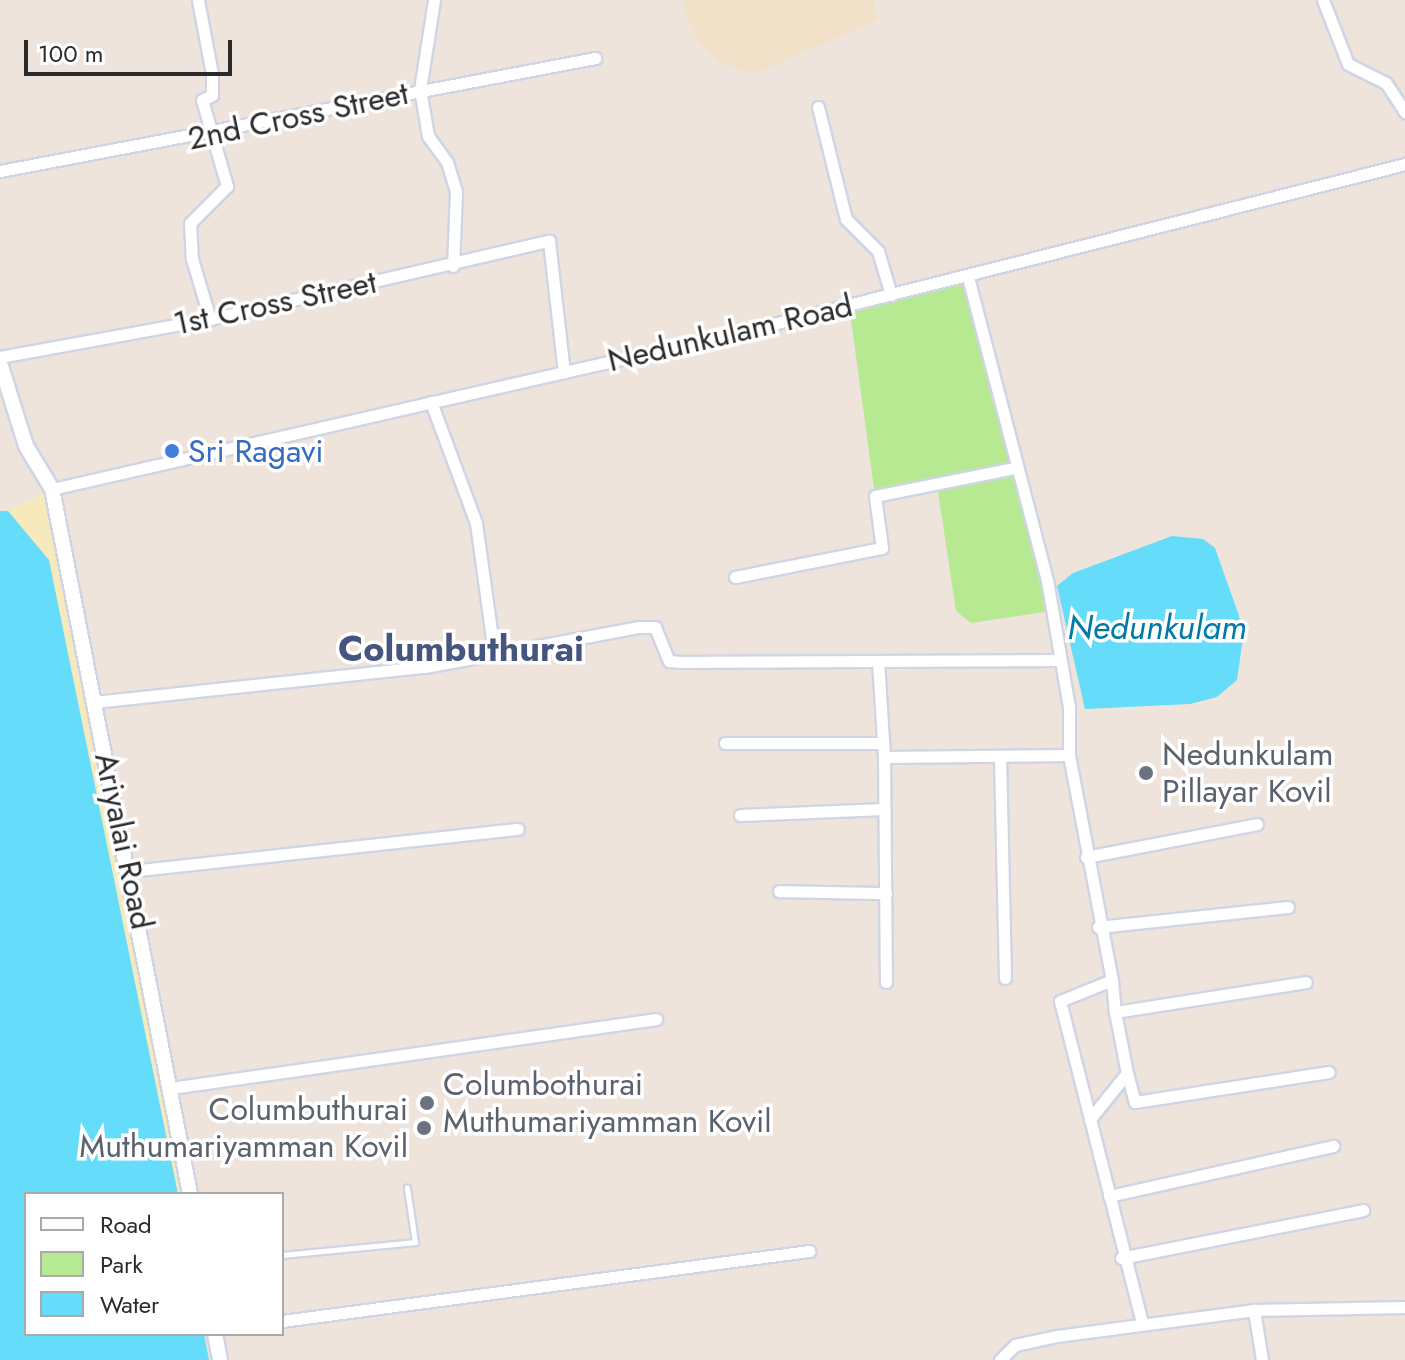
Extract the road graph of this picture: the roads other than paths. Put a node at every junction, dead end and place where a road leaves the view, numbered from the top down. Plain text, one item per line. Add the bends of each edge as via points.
1 (198, 0) edge
2 (434, 0) edge
3 (1323, 0) edge
4 (595, 58) dead end
5 (420, 89) junction
6 (818, 107) dead end
7 (1405, 112) edge
8 (218, 135) junction
9 (1405, 164) edge
10 (0, 171) edge
11 (453, 266) junction
12 (968, 277) junction
13 (891, 295) junction
14 (210, 319) junction
15 (0, 360) edge
16 (564, 372) junction
17 (431, 402) junction
18 (1014, 468) junction
19 (52, 489) junction
20 (735, 577) dead end
21 (494, 653) junction
22 (1059, 660) junction
23 (878, 661) junction
24 (95, 702) junction
25 (725, 743) dead end
26 (880, 743) junction
27 (1069, 755) junction
28 (884, 757) junction
29 (1000, 757) junction
30 (884, 809) junction
31 (740, 815) dead end
32 (1257, 824) dead end
33 (518, 829) dead end
34 (1086, 857) junction
35 (130, 871) junction
36 (779, 891) dead end
37 (886, 893) junction
38 (1288, 907) dead end
39 (1098, 927) junction
40 (1005, 978) dead end
41 (1112, 980) junction
42 (886, 982) dead end
43 (1306, 982) dead end
44 (1115, 1012) junction
45 (656, 1019) dead end
46 (1329, 1072) dead end
47 (1127, 1073) junction
48 (171, 1088) junction
49 (1090, 1119) junction
50 (1333, 1146) dead end
51 (407, 1188) dead end
52 (190, 1192) edge
53 (1109, 1196) junction
54 (1363, 1210) dead end
55 (809, 1251) dead end
56 (284, 1255) edge
57 (1121, 1258) junction
58 (1405, 1307) edge
59 (1254, 1310) junction
60 (284, 1321) edge
61 (1142, 1323) junction
62 (215, 1336) edge
63 (220, 1360) edge
64 (1000, 1360) edge
65 (1262, 1360) edge

1 - 8 street via 212,74 212,95 202,100
2 - 5 street
3 - 7 street via 1348,64 1386,83
4 - 5 street, 2nd Cross Street
5 - 8 street, 2nd Cross Street
5 - 11 street via 428,136 447,162 456,192
6 - 13 street via 846,219 878,251
8 - 10 street, 2nd Cross Street
8 - 14 street via 227,186 190,223 192,259
9 - 12 street, Nedunkulam Road
11 - 14 street, 1st Cross Street
11 - 16 street, 1st Cross Street via 549,241
12 - 13 street, Nedunkulam Road
12 - 18 street
13 - 16 street, Nedunkulam Road
14 - 15 street, 1st Cross Street
15 - 19 street, Ariyalai Road via 26,446
16 - 17 street, Nedunkulam Road
17 - 19 street, Nedunkulam Road
17 - 21 street via 476,523
18 - 20 street via 875,496 882,548
18 - 22 street via 1047,580
19 - 24 street, Ariyalai Road
21 - 23 street via 655,627 669,661
21 - 24 street
22 - 23 street
22 - 27 street
23 - 26 street
24 - 35 street, Ariyalai Road
25 - 26 street
26 - 28 street
27 - 29 street
27 - 34 street
28 - 29 street
28 - 30 street
29 - 40 street
30 - 31 street
30 - 37 street
32 - 34 street
33 - 35 street
34 - 39 street
35 - 48 street, Ariyalai Road
36 - 37 street
37 - 42 street
38 - 39 street
39 - 41 street
41 - 44 street
41 - 49 street via 1060,1001
43 - 44 street
44 - 47 street
45 - 48 street
46 - 47 street via 1135,1102
47 - 49 street
48 - 52 street, Ariyalai Road
49 - 53 street
50 - 53 street
51 - 56 lane via 415,1242
53 - 57 street
54 - 57 street
55 - 60 street
57 - 61 street
58 - 59 street
59 - 61 street
59 - 65 street
61 - 64 street via 1015,1345
62 - 63 street

